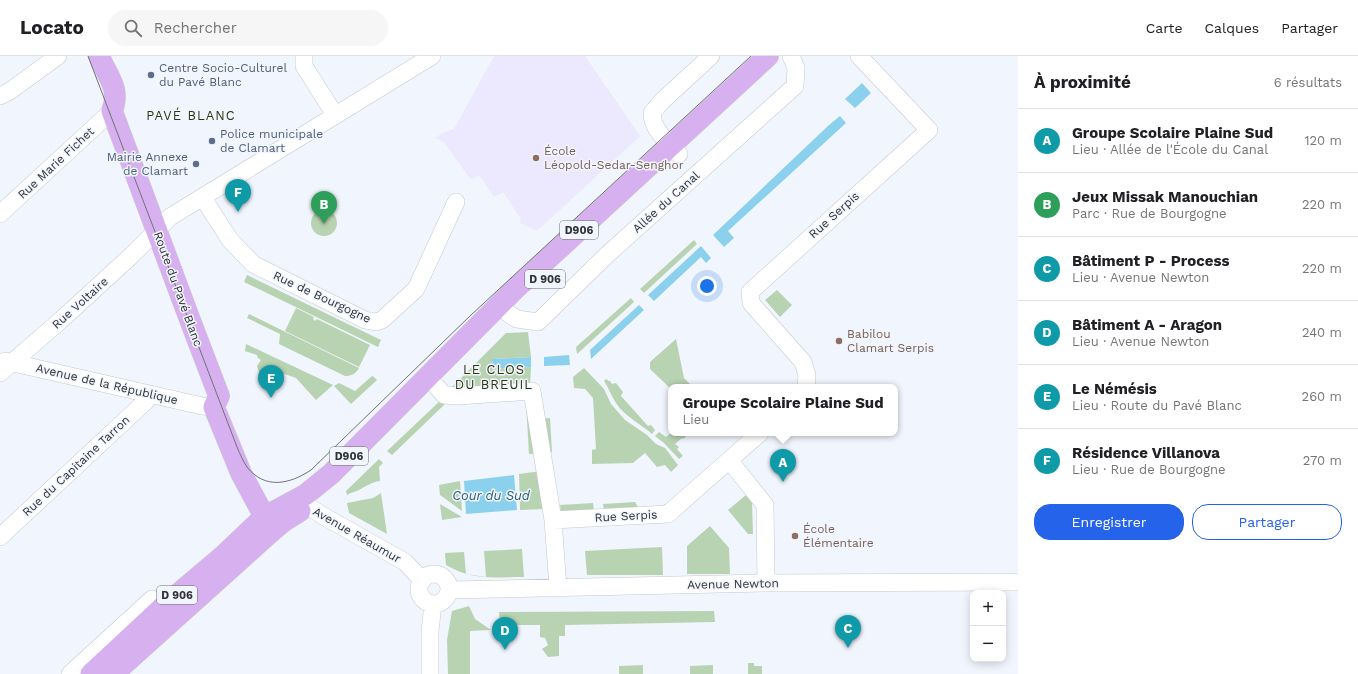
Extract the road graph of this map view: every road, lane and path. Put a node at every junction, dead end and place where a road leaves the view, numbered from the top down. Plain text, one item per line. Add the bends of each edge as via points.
1 (58, 56) edge
2 (100, 56) edge
3 (304, 56) edge
4 (432, 56) edge
5 (711, 56) edge
6 (768, 56) edge
7 (784, 56) edge
8 (791, 56) edge
9 (859, 56) edge
10 (0, 96) edge
11 (112, 111) junction
12 (335, 115) junction
13 (675, 150) junction
14 (203, 198) junction
15 (456, 202) dead end
16 (0, 214) edge
17 (157, 230) junction
18 (510, 314) junction
19 (4, 365) edge
20 (806, 384) edge
21 (437, 387) junction
22 (149, 394) junction
23 (214, 407) junction
24 (757, 436) edge
25 (729, 460) junction
26 (303, 503) junction
27 (553, 520) junction
28 (268, 524) junction
29 (0, 537) edge
30 (422, 580) junction
31 (1018, 582) edge
32 (766, 584) junction
33 (558, 588) junction
34 (449, 590) junction
35 (152, 599) dead end
36 (433, 604) junction
37 (70, 674) edge
38 (91, 674) edge
39 (113, 674) edge
40 (430, 674) edge

1 - 10 street via 10,92
2 - 11 main road, Route du Pavé Blanc via 114,87 116,101
3 - 12 street via 304,66
4 - 12 street, Rue Voltaire
5 - 13 street via 652,113 656,129
6 - 13 main road, D906
7 - 13 main road, D 906
8 - 18 street, Allée du Canal via 796,68 795,86 609,253 538,322 518,319
9 - 20 street, Rue Serpis via 929,130 750,292 751,303 803,362 807,375
11 - 16 street, Rue Marie Fichet
11 - 17 main road, Route du Pavé Blanc
12 - 14 street, Rue Voltaire
13 - 18 main road, D 906
13 - 26 main road, D906 via 514,290 331,474 305,495
14 - 15 street, Rue de Bourgogne via 230,240 252,264 365,320 376,322 382,320 416,289
14 - 17 street, Rue Voltaire via 170,217
17 - 19 street, Rue Voltaire via 61,320
17 - 23 main road, Route du Pavé Blanc via 219,396
18 - 21 main road, D 906
19 - 22 street, Avenue de la République
21 - 26 main road, D 906 via 329,490
21 - 27 street via 444,395 458,396 532,391
22 - 23 street, Avenue de la République
22 - 29 street, Rue du Capitaine Tarron via 146,401
23 - 28 main road, Route du Pavé Blanc via 240,473
24 - 25 street, Rue Serpis
25 - 27 street, Rue Serpis via 668,514
25 - 32 street via 765,504
26 - 28 main road, D 906 via 284,521
26 - 30 street, Avenue Réaumur via 405,562
27 - 33 street
28 - 38 main road, D 906 via 223,556 164,606
28 - 39 main road, D 906
30 - 34 street via 430,575 439,575 446,581
30 - 36 street via 420,593 425,601
31 - 32 street, Avenue Newton
32 - 33 street, Avenue Newton
33 - 34 street, Avenue Newton
34 - 36 street via 446,598
35 - 37 street
36 - 40 street

